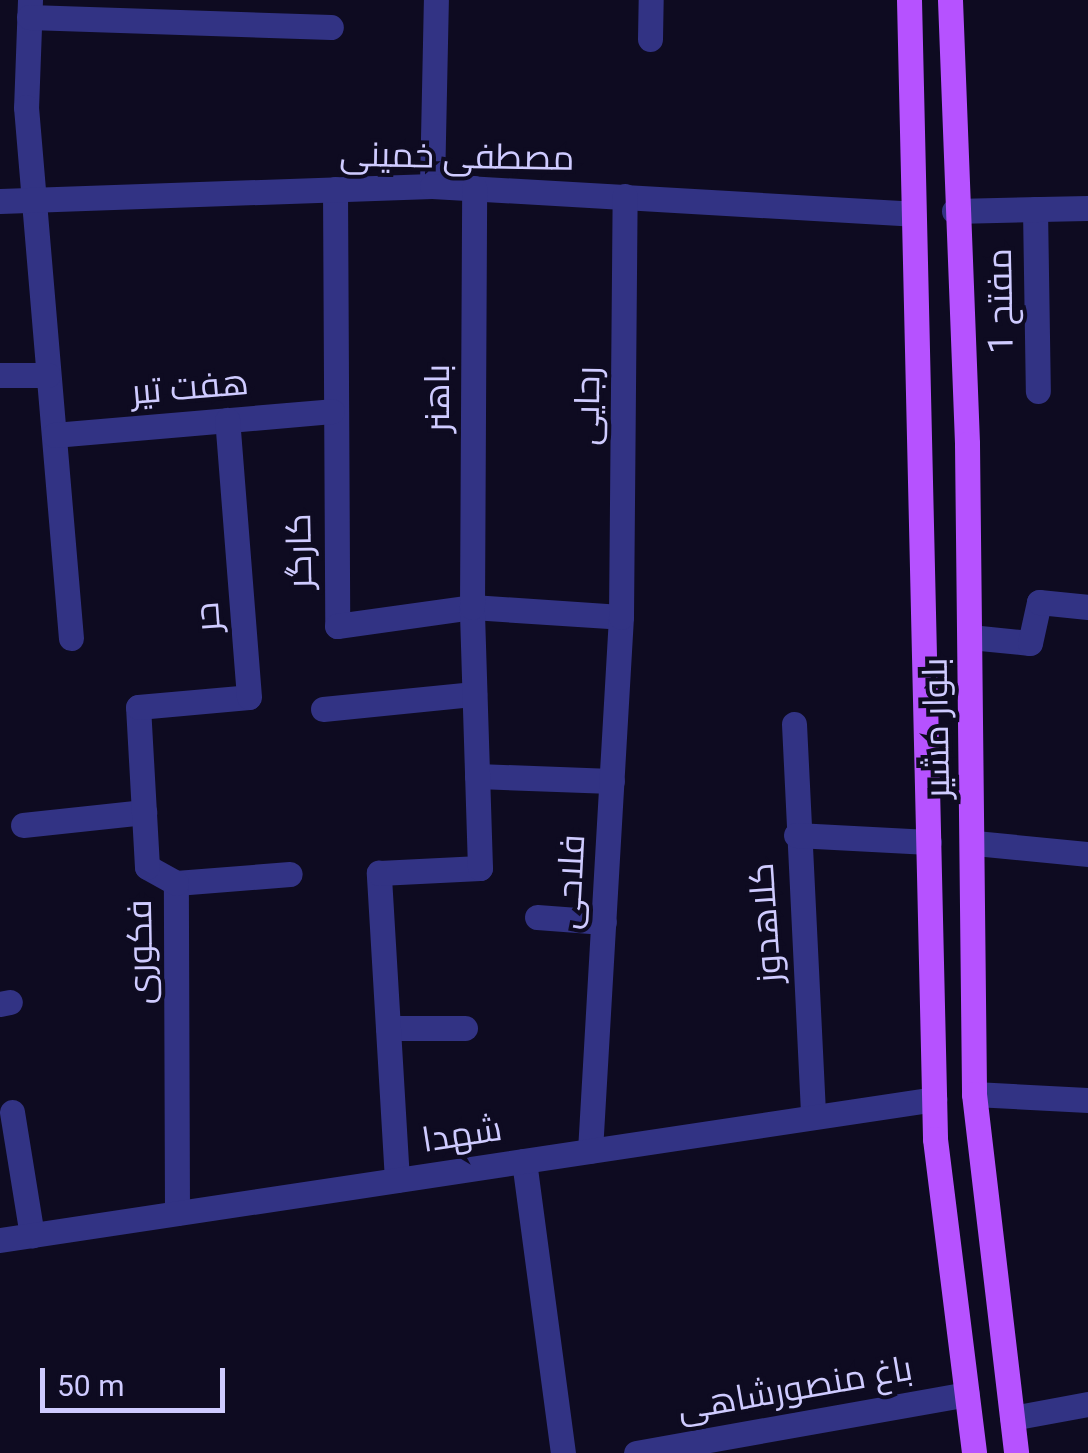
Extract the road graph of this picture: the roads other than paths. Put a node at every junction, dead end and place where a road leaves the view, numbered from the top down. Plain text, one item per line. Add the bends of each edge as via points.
1 (436, 0) edge
2 (651, 0) edge
3 (909, 0) edge
4 (950, 0) edge
5 (30, 8) edge
6 (331, 26) dead end
7 (650, 39) dead end
8 (432, 186) junction
9 (474, 188) junction
10 (334, 189) junction
11 (625, 196) junction
12 (32, 200) junction
13 (0, 201) edge
14 (1088, 208) edge
15 (1034, 209) junction
16 (954, 211) junction
17 (913, 214) junction
18 (0, 375) edge
19 (48, 375) junction
20 (1038, 391) dead end
21 (332, 411) junction
22 (228, 420) junction
23 (54, 435) junction
24 (1088, 607) edge
25 (472, 608) junction
26 (621, 617) junction
27 (970, 637) junction
28 (71, 638) dead end
29 (474, 694) junction
30 (138, 707) joint
31 (322, 709) dead end
32 (794, 724) dead end
33 (476, 776) junction
34 (612, 782) junction
35 (144, 812) junction
36 (23, 825) dead end
37 (796, 835) junction
38 (929, 842) junction
39 (975, 843) junction
40 (1088, 854) edge
41 (290, 874) dead end
42 (176, 883) junction
43 (538, 917) dead end
44 (604, 922) junction
45 (388, 1028) junction
46 (466, 1028) dead end
47 (974, 1094) junction
48 (934, 1099) junction
49 (1088, 1100) edge
50 (12, 1112) dead end
51 (813, 1117) junction
52 (590, 1151) junction
53 (524, 1160) junction
54 (397, 1180) junction
55 (178, 1213) junction
56 (32, 1235) junction
57 (0, 1240) edge
58 (967, 1394) junction
59 (1088, 1404) edge
60 (1012, 1418) junction
61 (563, 1453) edge
62 (636, 1453) edge
63 (974, 1453) edge
64 (1016, 1453) edge

1 - 8 street
2 - 7 street
3 - 17 main road, بلوار مشیر
4 - 16 main road, بلوار مشیر
5 - 6 street
5 - 12 street
8 - 9 street, مصطفی خمینی
8 - 10 street, مصطفی خمینی
9 - 11 street, مصطفی خمینی
9 - 25 street, باهنر
10 - 12 street, مصطفی خمینی
10 - 21 street, کارگر
11 - 17 street, مصطفی خمینی
11 - 26 street, رجایی
12 - 13 street, مصطفی خمینی
12 - 19 street
14 - 15 street
15 - 16 street
15 - 20 street, مفتح 1
16 - 27 main road, بلوار مشیر
17 - 38 main road, بلوار مشیر
18 - 19 street
19 - 23 street
21 - 22 street, هفت تیر
21 - 25 street, کارگر via 337,626
22 - 23 street, هفت تیر
22 - 30 street, حر via 249,697
23 - 28 street
24 - 27 street via 1039,602 1030,643
25 - 26 street, کارگر
25 - 29 street, باهنر
26 - 34 street, فلاحی
27 - 39 main road, بلوار مشیر
29 - 31 street
29 - 33 street, باهنر
30 - 35 street, فکوری
32 - 37 street, کلاهدوز
33 - 34 street
33 - 45 street, باهنر via 480,868 379,873
34 - 44 street, فلاحی
35 - 36 street
35 - 42 street, فکوری via 147,868
37 - 38 street
37 - 51 street, کلاهدوز
38 - 48 main road, بلوار مشیر
39 - 40 street
39 - 47 main road, بلوار مشیر
41 - 42 street
42 - 55 street, فکوری
43 - 44 street
44 - 52 street, فلاحی
45 - 46 street
45 - 54 street
47 - 49 street
47 - 60 main road, بلوار مشیر
48 - 51 street, شهدا
48 - 58 main road, بلوار مشیر
50 - 56 street
51 - 52 street, شهدا
52 - 53 street, شهدا
53 - 54 street, شهدا
53 - 61 street
54 - 55 street, شهدا
55 - 56 street, شهدا
56 - 57 street, شهدا
58 - 62 street, باغ منصورشاهی
58 - 63 main road, بلوار مشیر
59 - 60 street
60 - 64 main road, بلوار مشیر

